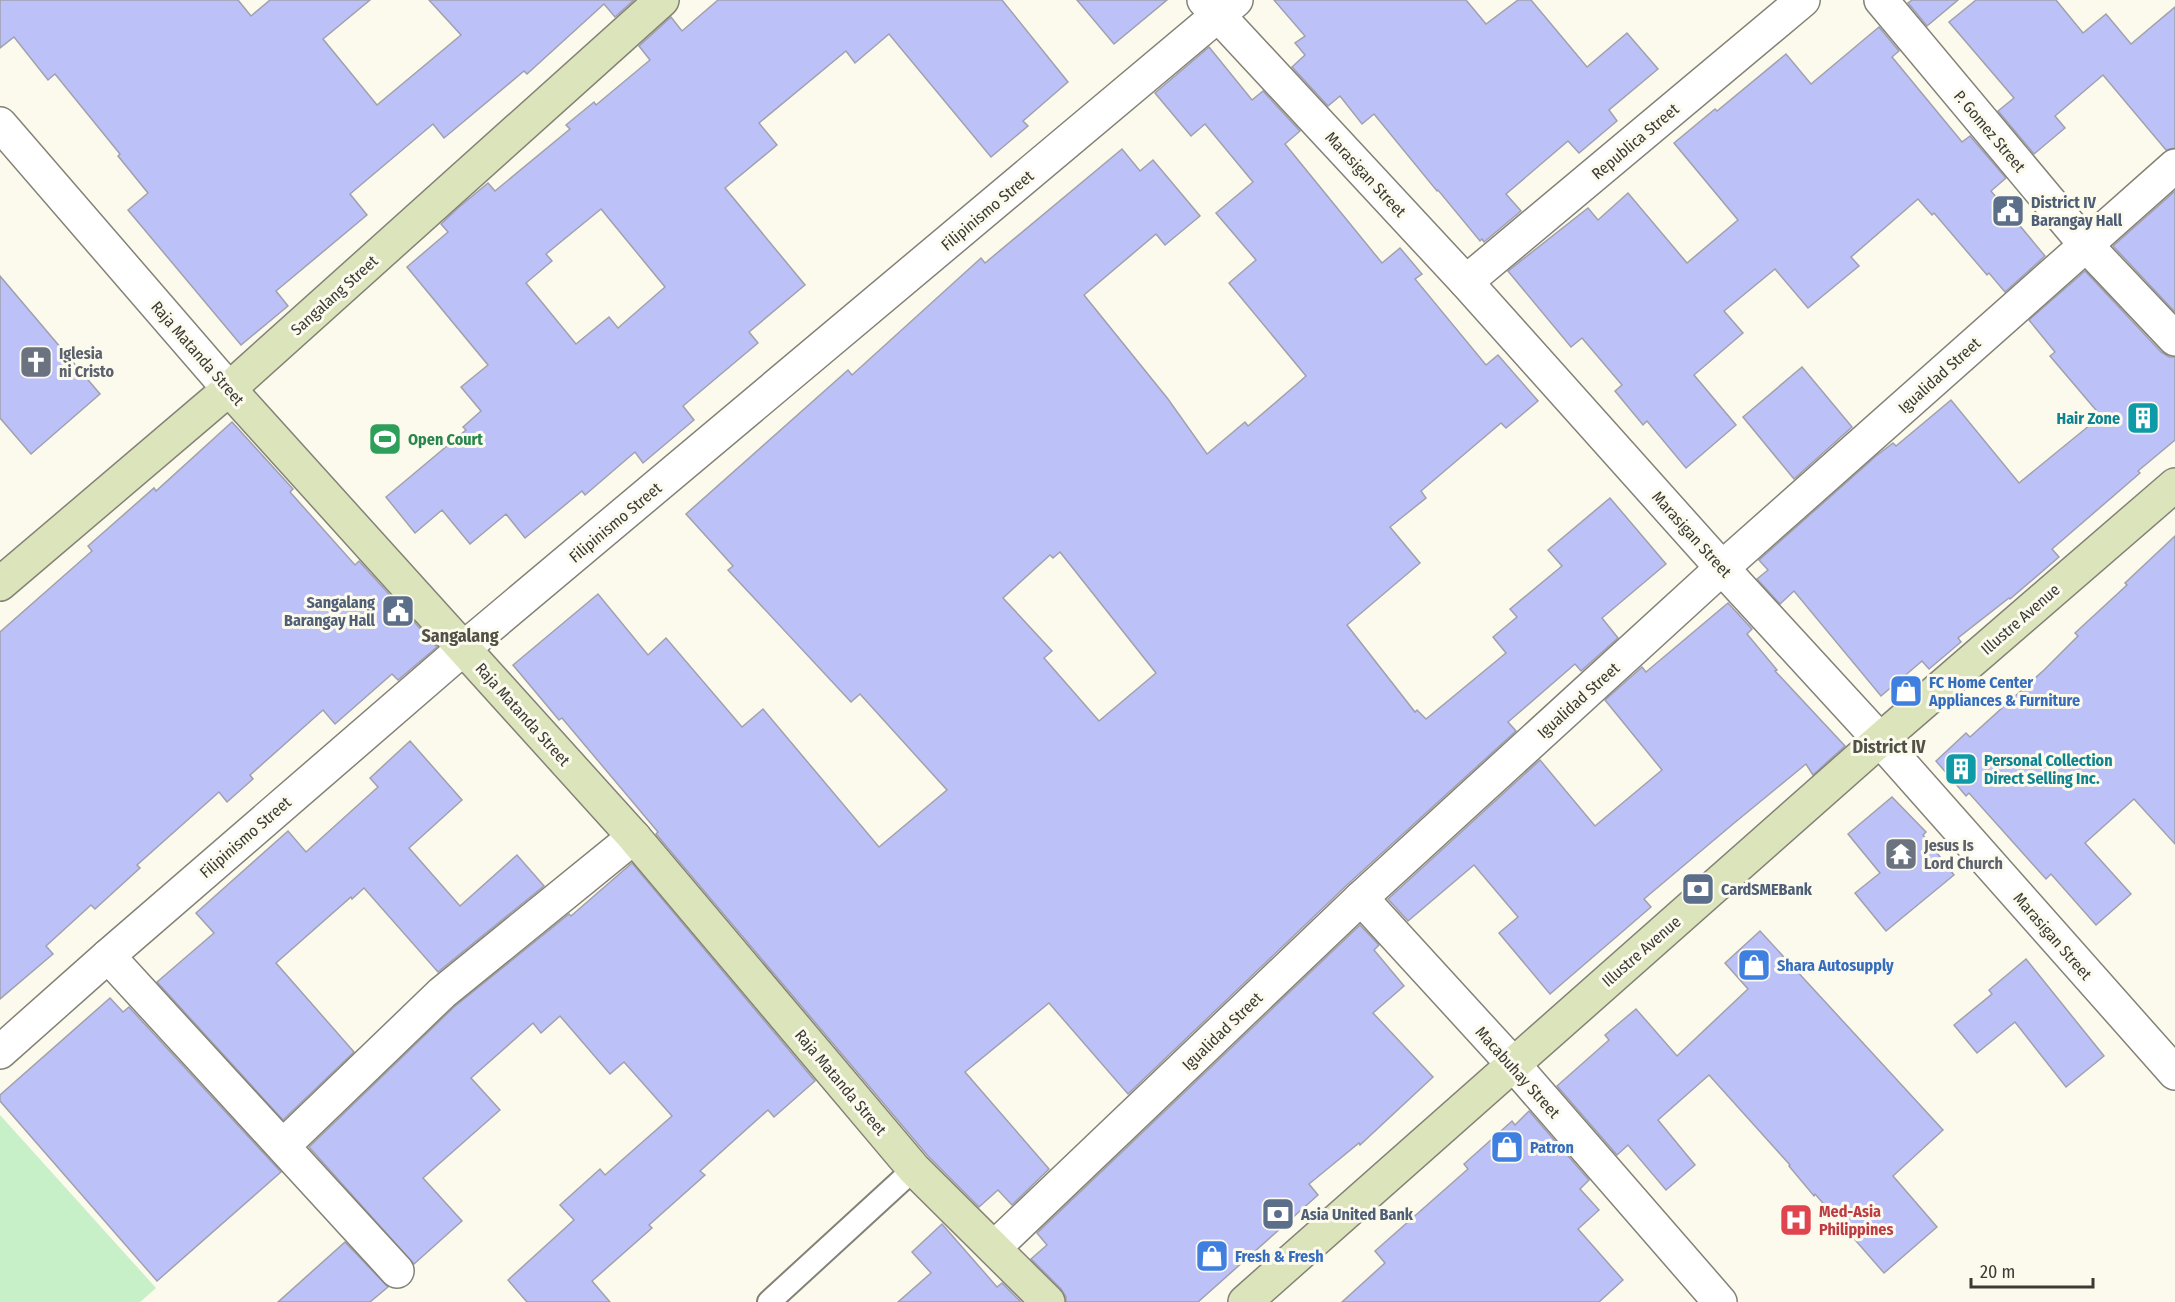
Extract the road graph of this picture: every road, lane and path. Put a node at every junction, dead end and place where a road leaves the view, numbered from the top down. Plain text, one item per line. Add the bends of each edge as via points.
1 (662, 0) edge
2 (1803, 0) edge
3 (1881, 0) edge
4 (1219, 6) edge
5 (0, 124) edge
6 (2175, 166) edge
7 (2085, 244) junction
8 (1466, 282) junction
9 (2175, 339) edge
10 (229, 389) junction
11 (2175, 485) edge
12 (1722, 568) junction
13 (0, 584) edge
14 (464, 648) junction
15 (1880, 740) junction
16 (634, 837) junction
17 (1361, 898) junction
18 (108, 956) junction
19 (0, 1052) edge
20 (1513, 1064) junction
21 (2175, 1073) edge
22 (283, 1146) junction
23 (914, 1169) junction
24 (994, 1248) junction
25 (397, 1271) dead end
26 (770, 1302) edge
27 (1048, 1302) edge
28 (1245, 1302) edge
29 (1720, 1302) edge

1 - 10 street, Sangalang Street
2 - 8 street, Republica Street
3 - 7 street, P. Gomez Street
4 - 8 street, Marasigan Street
4 - 14 street, Filipinismo Street
5 - 10 street, Raja Matanda Street
6 - 7 street, Igualidad Street
7 - 9 street, P. Gomez Street
7 - 12 street, Igualidad Street
8 - 12 street, Marasigan Street
10 - 13 street, Sangalang Street
10 - 14 street, Raja Matanda Street
11 - 15 street, Illustre Avenue
12 - 15 street, Marasigan Street
12 - 17 street, Igualidad Street
14 - 16 street, Raja Matanda Street
14 - 18 street, Filipinismo Street
15 - 20 street, Illustre Avenue
15 - 21 street, Marasigan Street
16 - 22 street via 442,993
16 - 23 street, Raja Matanda Street
17 - 20 street, Macabuhay Street
17 - 24 street, Igualidad Street
18 - 19 street, Filipinismo Street
18 - 22 street
20 - 28 street, Illustre Avenue
20 - 29 street, Macabuhay Street
22 - 25 street
23 - 24 street, Raja Matanda Street
23 - 26 lane
24 - 27 street, Raja Matanda Street

